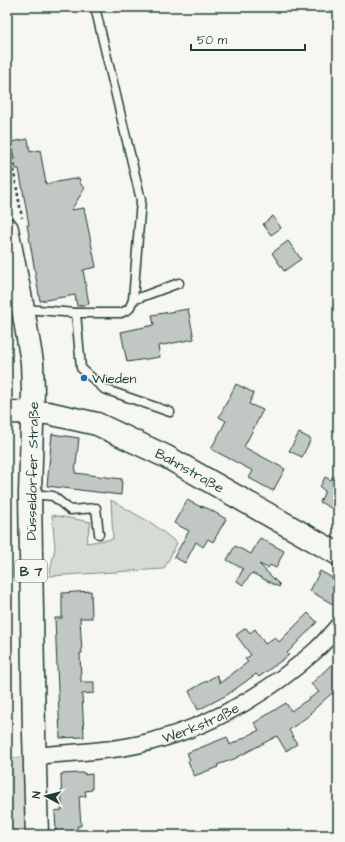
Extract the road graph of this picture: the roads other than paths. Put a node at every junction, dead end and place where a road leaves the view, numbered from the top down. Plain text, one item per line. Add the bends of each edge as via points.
1 (95, 7) edge
2 (7, 229) edge
3 (178, 283) dead end
4 (133, 300) junction
5 (23, 309) junction
6 (76, 313) junction
7 (7, 412) edge
8 (32, 412) junction
9 (170, 412) dead end
10 (30, 494) junction
11 (99, 534) dead end
12 (338, 554) edge
13 (338, 626) edge
14 (34, 756) junction
15 (37, 835) edge

1 - 4 lane via 141,200
2 - 5 main road, Düsseldorfer Straße / B 7
3 - 4 lane
4 - 6 lane via 121,313
5 - 6 lane
5 - 8 main road, Düsseldorfer Straße / B 7 via 32,362
6 - 9 lane via 81,368 104,389
7 - 8 main road, Bahnstraße
8 - 10 main road, Düsseldorfer Straße / B 7
8 - 12 main road, Bahnstraße via 97,424 167,457
10 - 11 lane via 53,496 70,510 96,508
10 - 14 main road, Düsseldorfer Straße / B 7
13 - 14 street, Werkstraße via 316,650 274,683 232,710 183,732 148,742 108,749
14 - 15 main road, Düsseldorfer Straße / B 7

